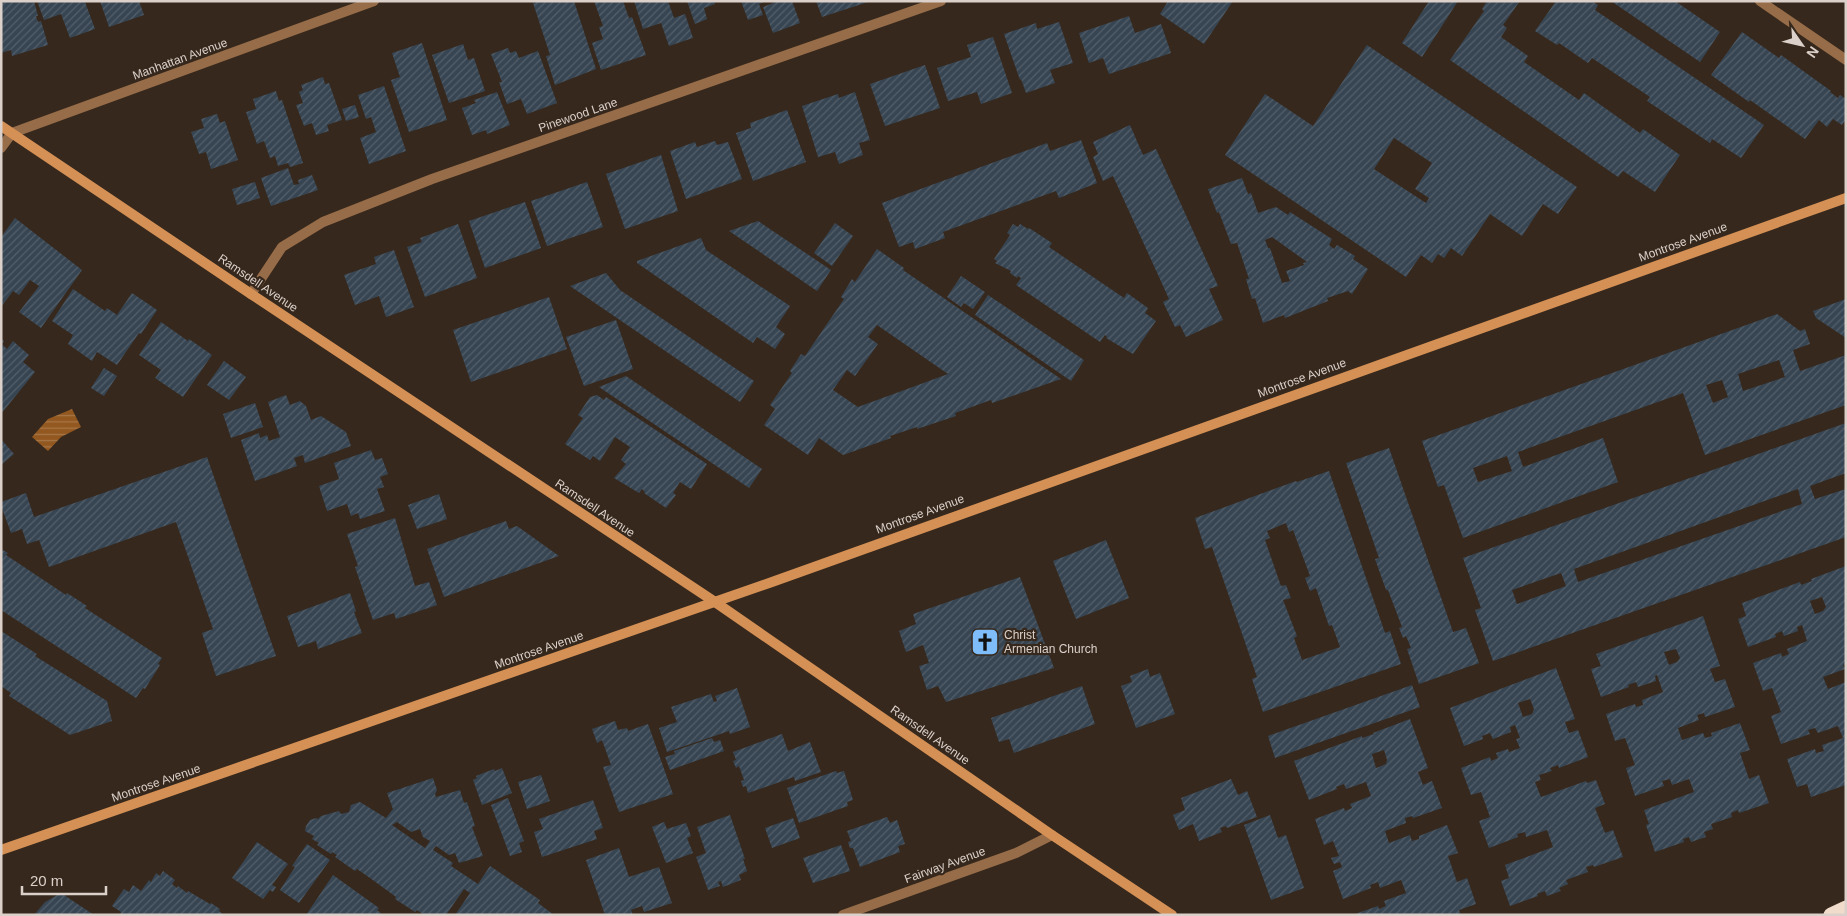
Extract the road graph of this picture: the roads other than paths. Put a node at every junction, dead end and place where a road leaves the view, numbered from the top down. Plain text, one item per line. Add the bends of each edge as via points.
1 (374, 1) edge
2 (942, 1) edge
3 (1760, 1) edge
4 (1846, 60) edge
5 (1, 126) edge
6 (12, 133) junction
7 (1, 148) edge
8 (1846, 198) edge
9 (251, 294) junction
10 (715, 602) junction
11 (1052, 835) junction
12 (1, 850) edge
13 (1846, 908) edge
14 (844, 915) edge
15 (1172, 915) edge
16 (1831, 915) edge

1 - 6 street, Manhattan Avenue
2 - 9 street, Pinewood Lane via 432,179 323,222 282,247
3 - 4 street
5 - 6 street, Ramsdell Avenue
6 - 7 street
6 - 9 street, Ramsdell Avenue
8 - 10 street, Montrose Avenue
9 - 10 street, Ramsdell Avenue
10 - 11 street, Ramsdell Avenue
10 - 12 street, Montrose Avenue
11 - 14 street, Fairway Avenue via 1016,853
11 - 15 street, Ramsdell Avenue
13 - 16 highway

